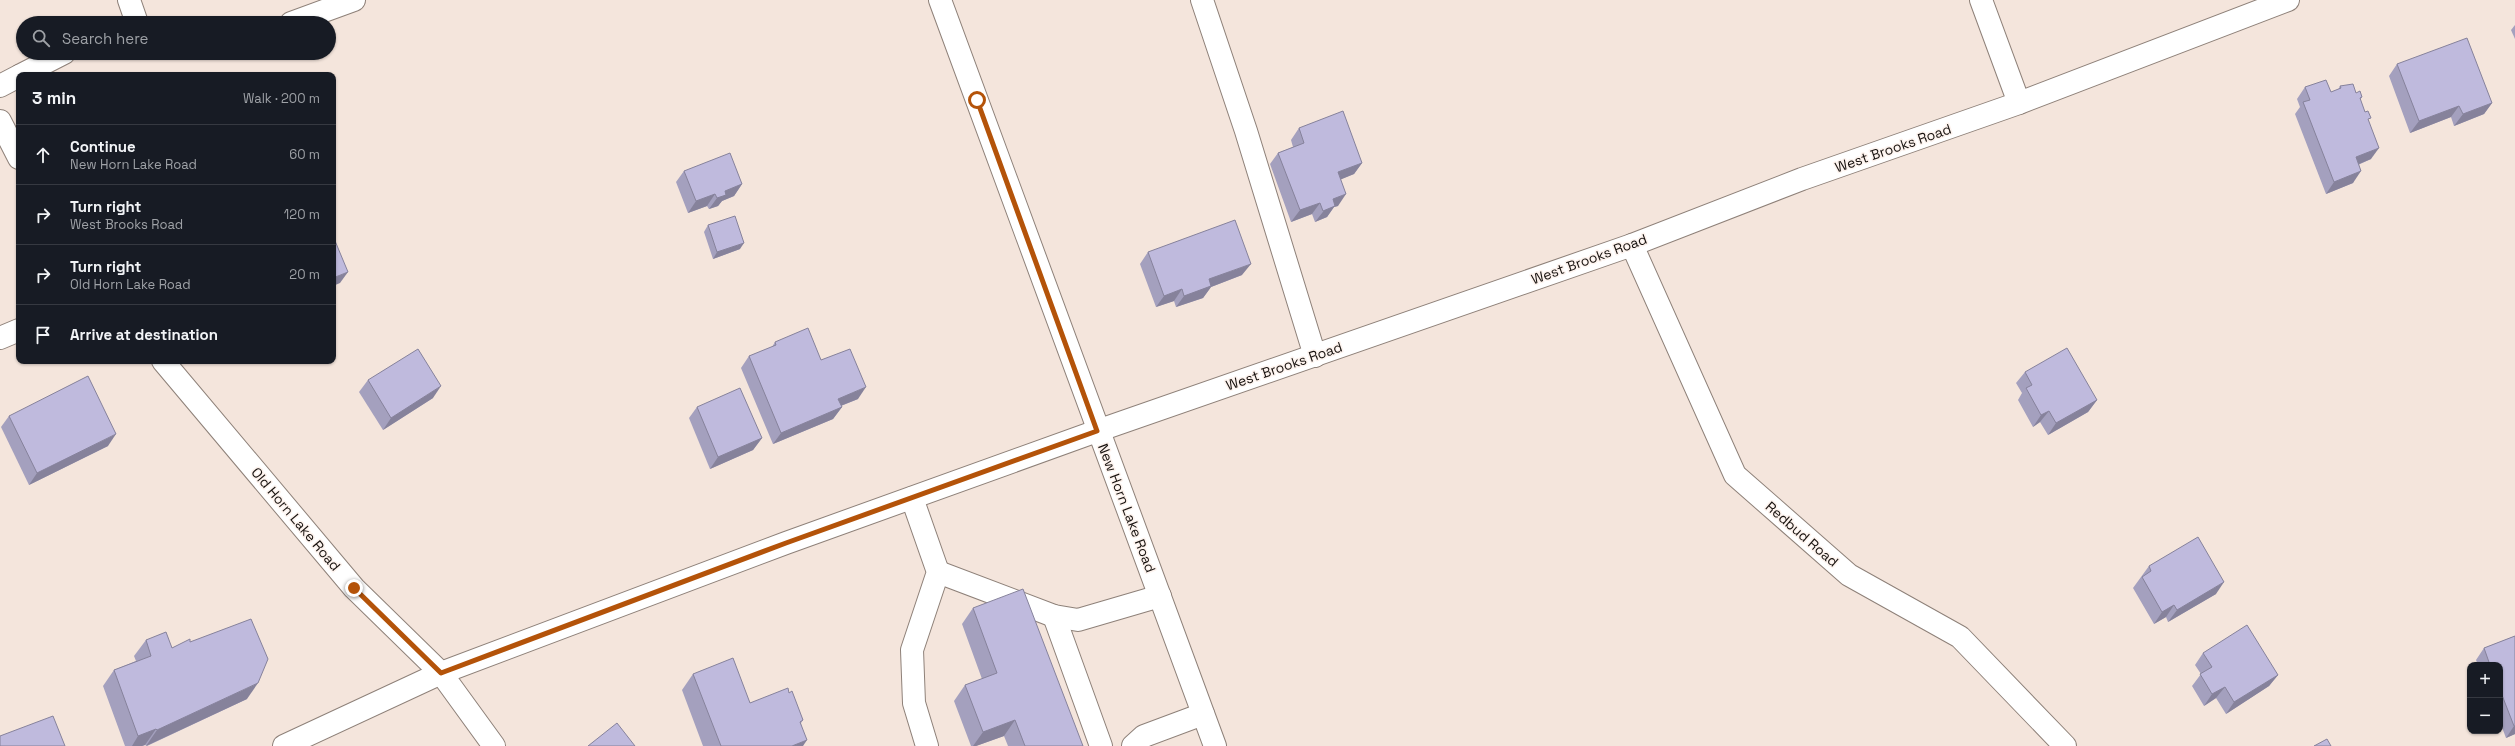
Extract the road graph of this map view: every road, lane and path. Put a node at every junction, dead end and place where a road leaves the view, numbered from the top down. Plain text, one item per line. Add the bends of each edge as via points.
1 (129, 0) edge
2 (354, 0) edge
3 (940, 0) edge
4 (1202, 0) edge
5 (1981, 0) edge
6 (2288, 0) edge
7 (135, 16) edge
8 (310, 16) edge
9 (51, 60) edge
10 (28, 72) edge
11 (16, 78) edge
12 (0, 86) edge
13 (2019, 103) junction
14 (0, 121) edge
15 (16, 152) edge
16 (1632, 245) junction
17 (16, 331) edge
18 (0, 338) edge
19 (1315, 356) junction
20 (166, 364) edge
21 (1097, 431) junction
22 (912, 498) junction
23 (938, 572) junction
24 (1160, 596) junction
25 (1054, 616) junction
26 (441, 673) junction
27 (1203, 714) junction
28 (284, 746) edge
29 (494, 746) edge
30 (927, 746) edge
31 (1101, 746) edge
32 (1133, 746) edge
33 (1215, 746) edge
34 (2065, 746) edge

1 - 7 street
2 - 8 street
3 - 21 street, New Horn Lake Road
4 - 19 street via 1246,131
5 - 13 street
6 - 13 street, West Brooks Road
9 - 10 street
11 - 12 street
13 - 16 street, West Brooks Road via 1802,180
14 - 15 street
16 - 19 street, West Brooks Road
16 - 34 street, Redbud Road via 1735,475 1849,575 1960,637
17 - 18 street
19 - 21 street, West Brooks Road
20 - 26 street, Old Horn Lake Road via 354,588
21 - 22 street, West Brooks Road
21 - 24 street, New Horn Lake Road
22 - 23 street
22 - 26 street, West Brooks Road
23 - 25 street
23 - 30 street via 912,650 914,703
24 - 25 street via 1078,620
24 - 27 street, New Horn Lake Road
25 - 31 street
26 - 28 street, West Brooks Road
26 - 29 street, Old Horn Lake Road
27 - 32 street via 1144,736
27 - 33 street, New Horn Lake Road

